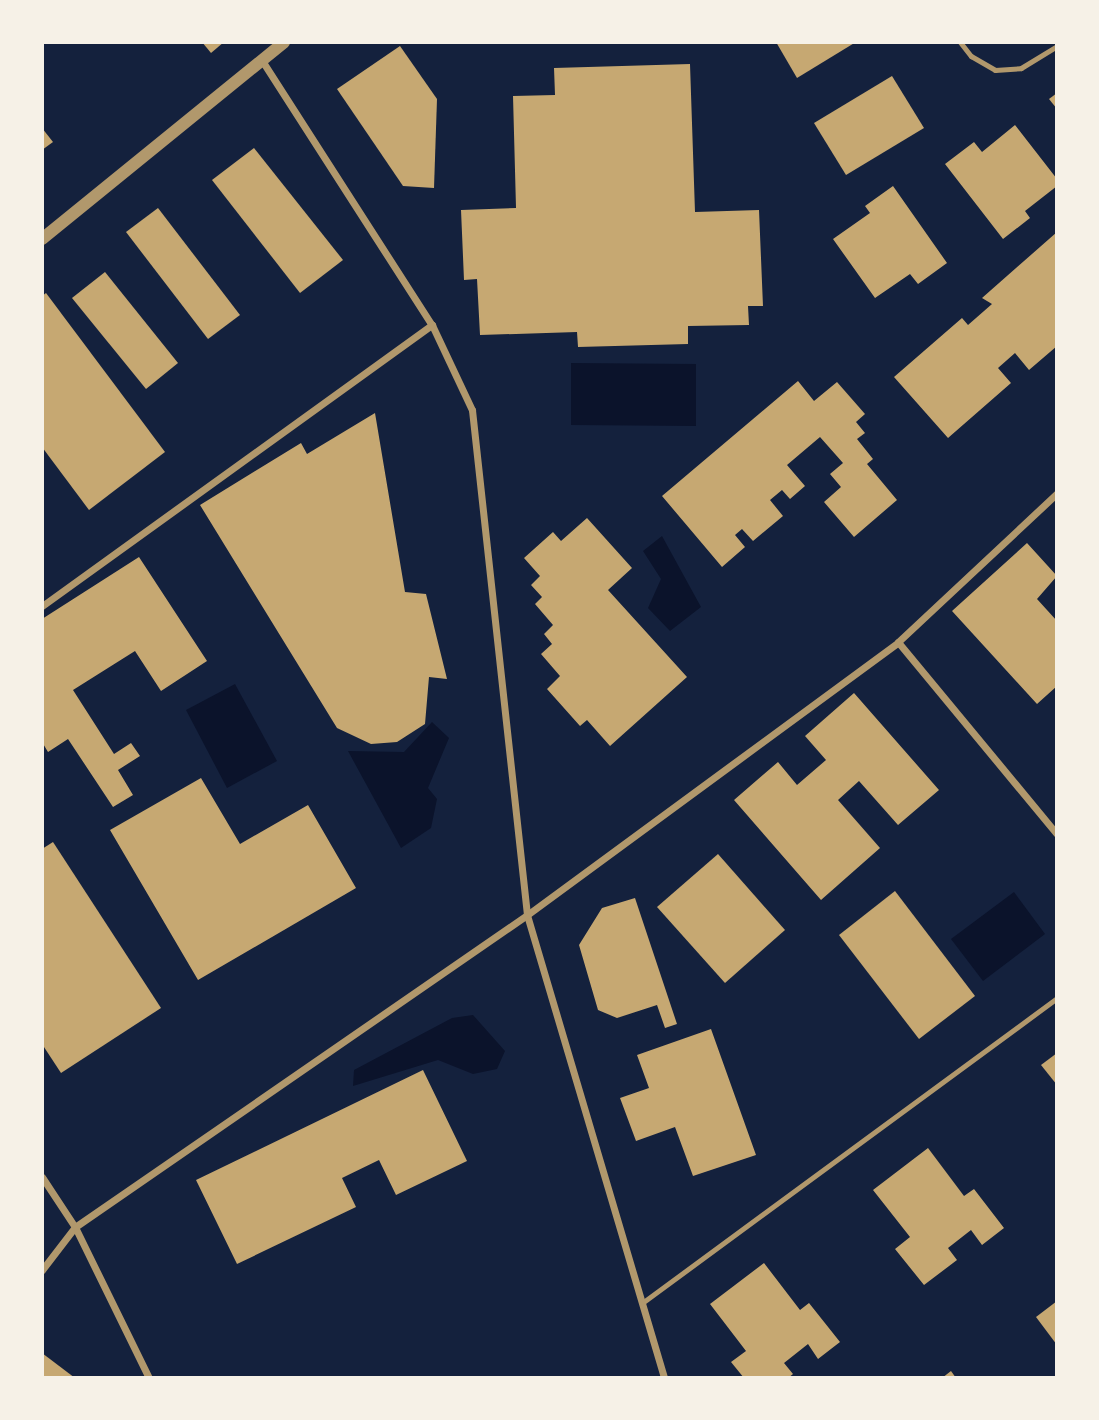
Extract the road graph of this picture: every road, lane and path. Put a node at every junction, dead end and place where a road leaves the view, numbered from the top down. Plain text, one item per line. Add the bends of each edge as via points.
1 (284, 42) edge
2 (960, 42) edge
3 (1057, 46) edge
4 (261, 59) junction
5 (42, 239) edge
6 (432, 325) junction
7 (1057, 493) edge
8 (42, 606) edge
9 (898, 642) junction
10 (1057, 834) edge
11 (527, 915) junction
12 (1057, 998) edge
13 (42, 1178) edge
14 (75, 1227) junction
15 (42, 1270) edge
16 (642, 1303) junction
17 (149, 1378) edge
18 (664, 1378) edge

1 - 4 street
2 - 3 lane via 971,56 995,70 1020,68
4 - 5 street
4 - 6 street
6 - 8 street
6 - 11 street via 472,410
7 - 9 street
9 - 10 street
9 - 11 street
11 - 14 street
11 - 16 street
12 - 16 lane
13 - 14 street
14 - 15 street
14 - 17 street
16 - 18 street

